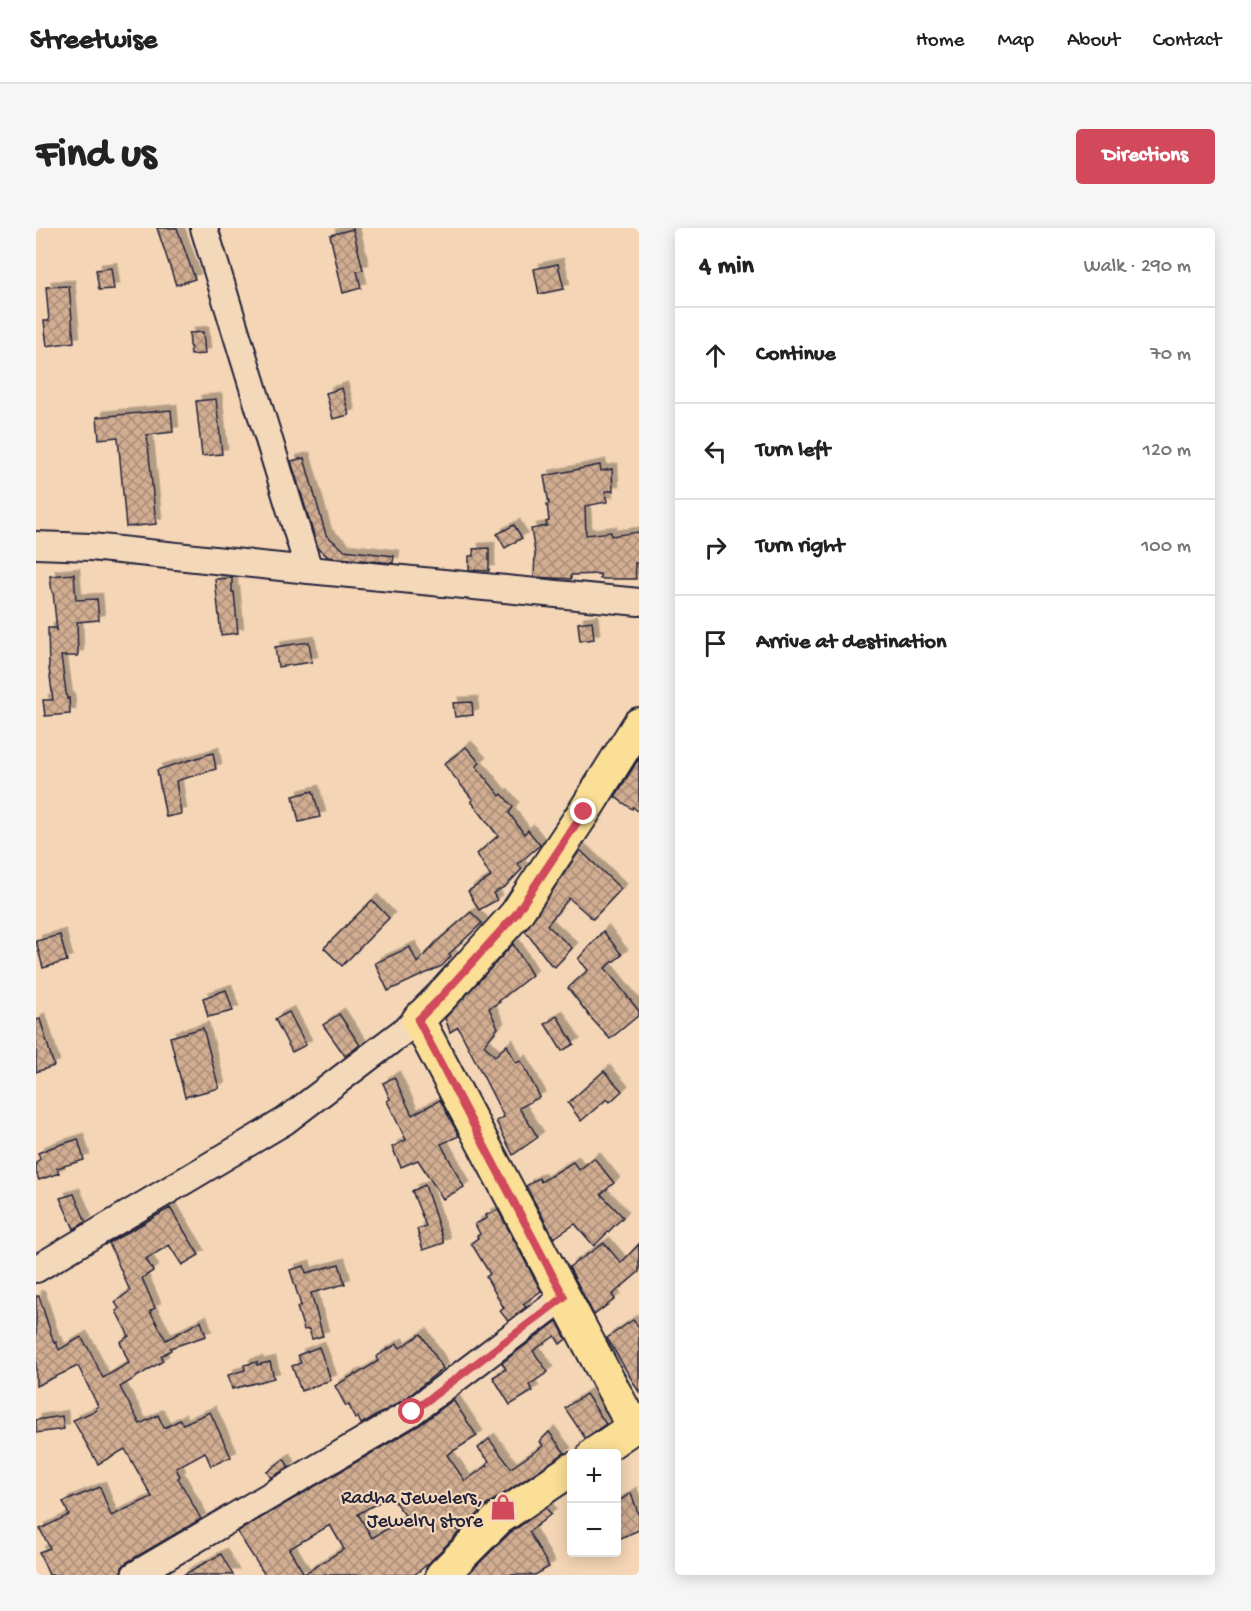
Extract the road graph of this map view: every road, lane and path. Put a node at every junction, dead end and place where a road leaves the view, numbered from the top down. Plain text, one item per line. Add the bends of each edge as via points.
1 (204, 228) edge
2 (36, 545) edge
3 (309, 570) junction
4 (639, 602) edge
5 (639, 724) edge
6 (418, 1020) junction
7 (36, 1269) edge
8 (564, 1297) junction
9 (637, 1428) edge
10 (602, 1449) edge
11 (567, 1472) edge
12 (135, 1575) edge
13 (442, 1575) edge

1 - 3 street
2 - 3 street via 91,547
3 - 4 street
5 - 6 main road via 516,914
6 - 7 street via 285,1121
6 - 8 main road
8 - 9 main road
8 - 12 street via 412,1412
9 - 10 main road
11 - 13 main road via 498,1518

